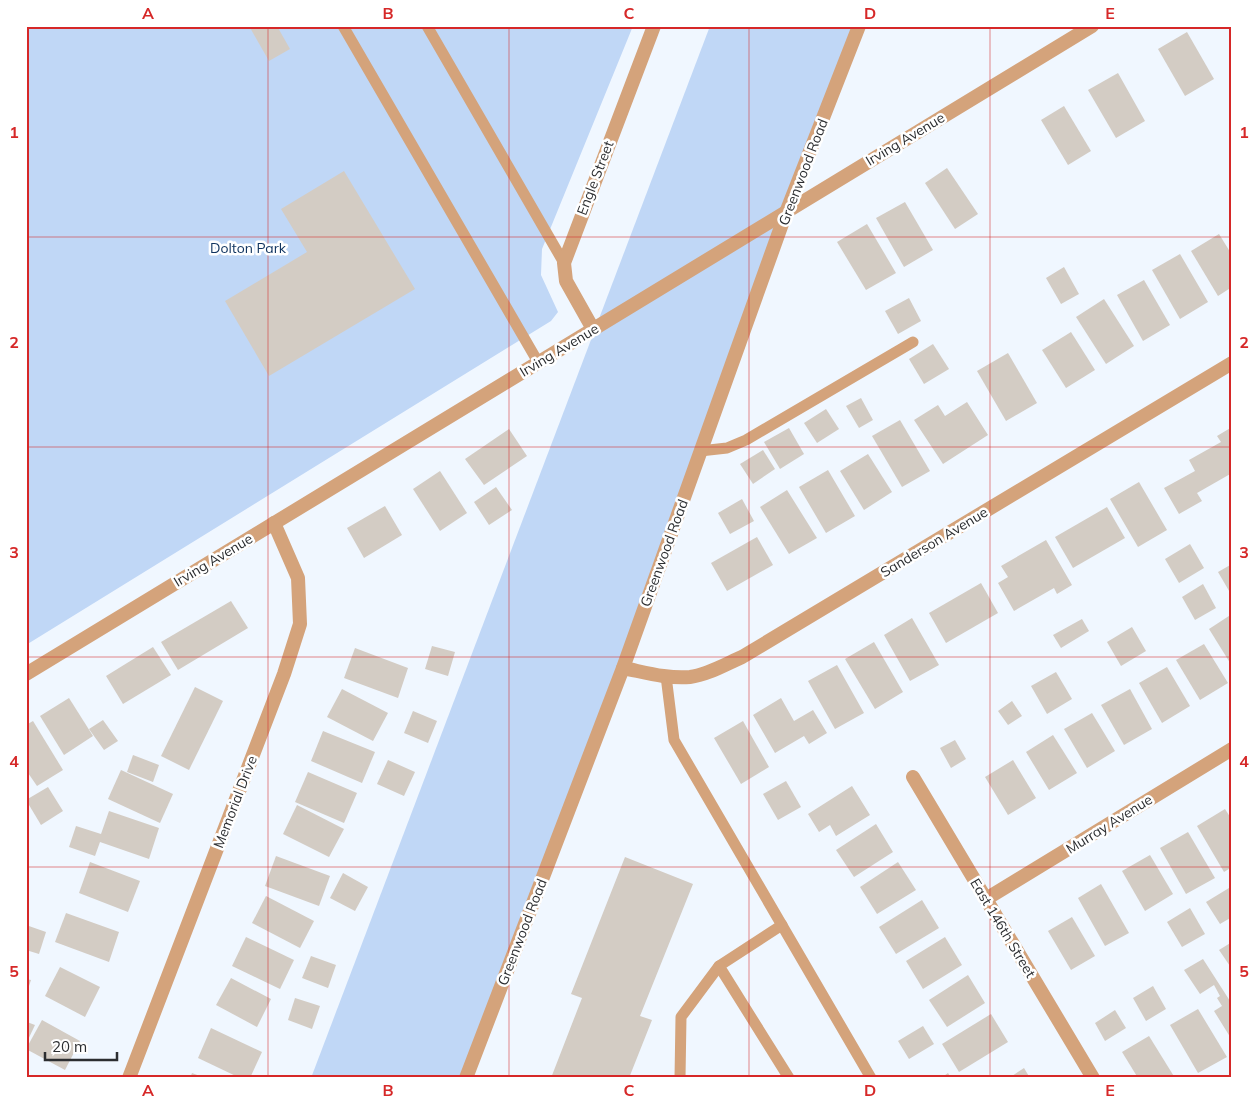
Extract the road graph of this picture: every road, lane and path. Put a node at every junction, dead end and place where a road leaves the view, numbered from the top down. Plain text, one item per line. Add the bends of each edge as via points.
1 (343, 26) edge
2 (427, 26) edge
3 (654, 26) edge
4 (859, 26) edge
5 (1092, 26) edge
6 (787, 210) junction
7 (564, 263) junction
8 (593, 329) junction
9 (914, 342) dead end
10 (538, 362) junction
11 (1232, 363) edge
12 (700, 451) junction
13 (274, 523) junction
14 (623, 668) junction
15 (26, 674) edge
16 (666, 676) junction
17 (1232, 749) edge
18 (913, 777) dead end
19 (986, 900) junction
20 (782, 925) junction
21 (719, 966) junction
22 (129, 1078) edge
23 (466, 1078) edge
24 (680, 1078) edge
25 (789, 1078) edge
26 (871, 1078) edge
27 (1093, 1078) edge

1 - 10 lane
2 - 7 lane
3 - 7 street, Engle Street
4 - 6 street, Greenwood Road
5 - 6 street, Irving Avenue
6 - 8 street, Irving Avenue
6 - 12 street, Greenwood Road
7 - 8 street via 566,281
8 - 10 street, Irving Avenue
9 - 12 lane via 746,440 727,448
10 - 13 street, Irving Avenue
11 - 16 street, Sanderson Avenue via 742,657 691,677
12 - 14 street, Greenwood Road
13 - 15 street, Irving Avenue
13 - 22 street, Memorial Drive via 298,578 300,624 284,674
14 - 16 street, Sanderson Avenue
14 - 23 street, Greenwood Road
16 - 20 lane via 674,740
17 - 19 street, Murray Avenue
18 - 19 street, East 146th Street
19 - 27 street, East 146th Street
20 - 21 lane
20 - 26 lane
21 - 24 lane via 681,1017
21 - 25 lane

